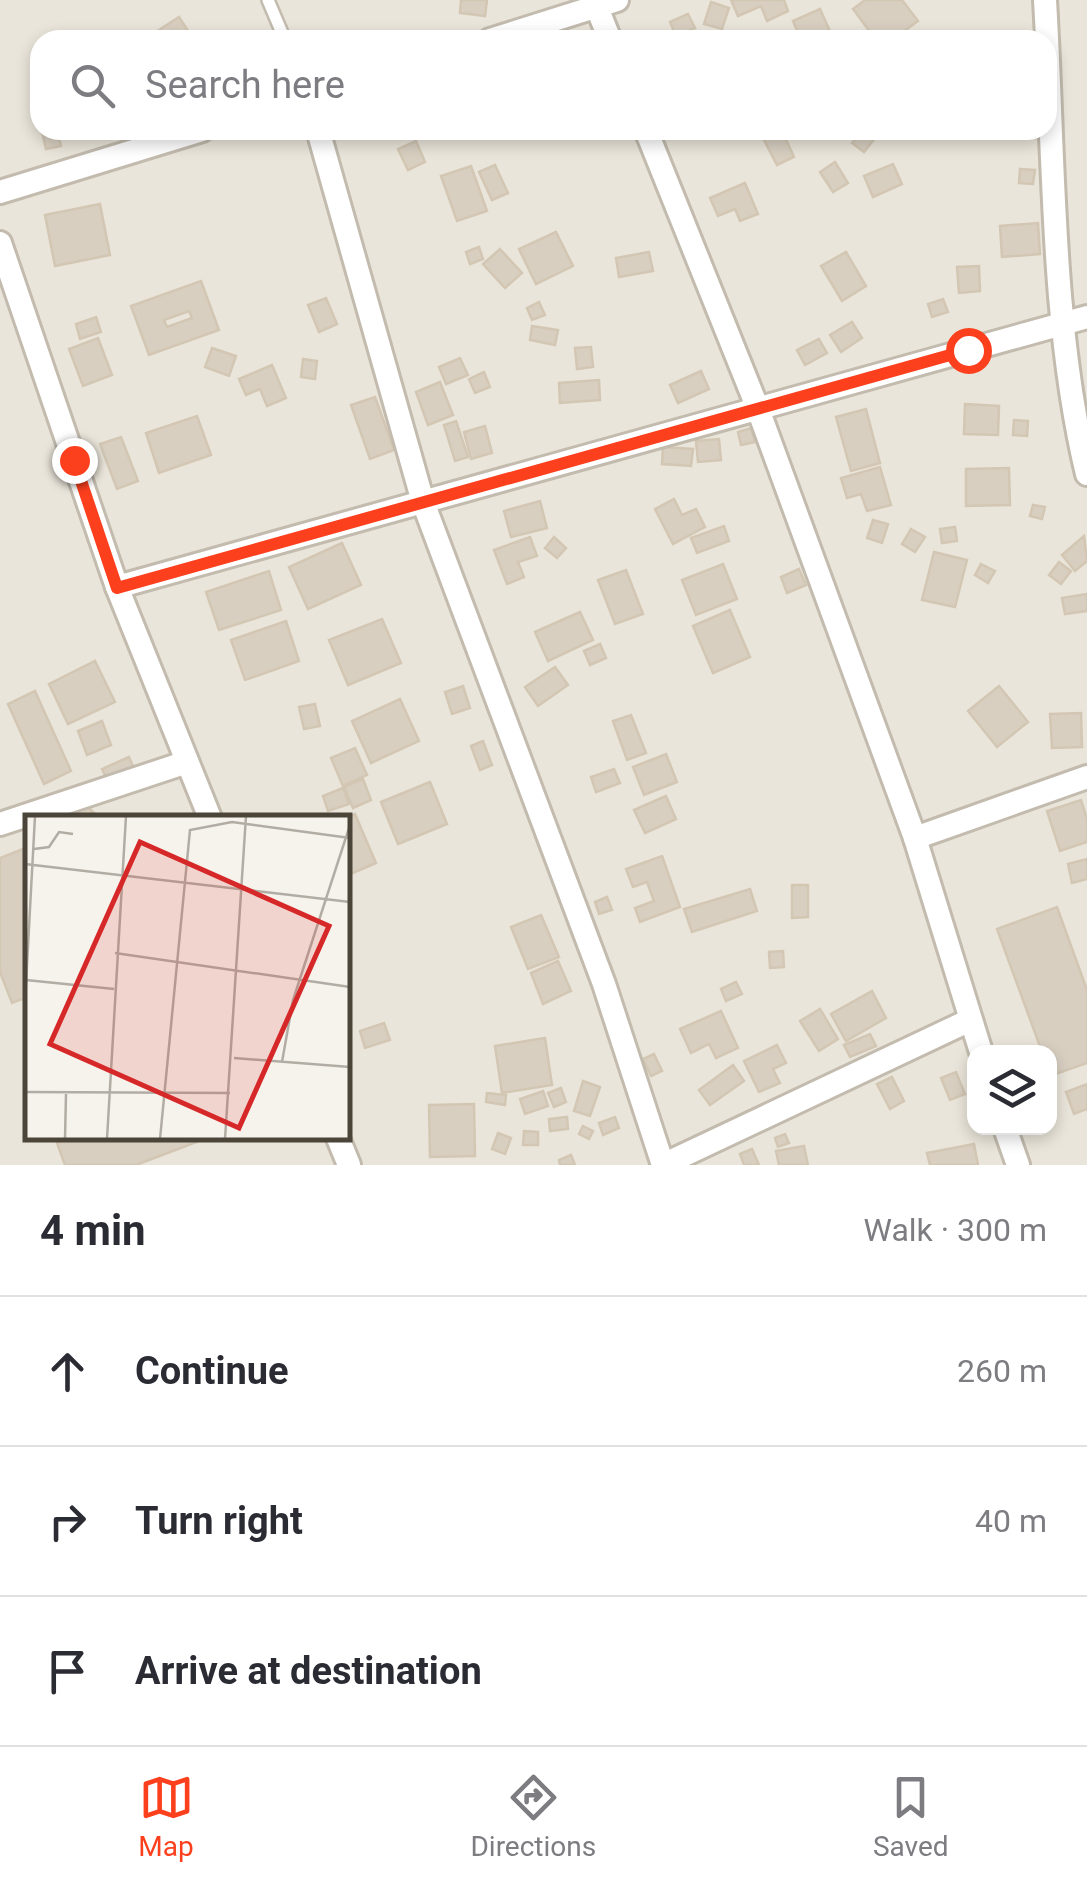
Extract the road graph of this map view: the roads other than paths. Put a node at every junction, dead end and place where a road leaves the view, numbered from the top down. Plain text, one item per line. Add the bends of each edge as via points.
1 (268, 0) edge
2 (1045, 0) edge
3 (603, 2) edge
4 (281, 30) edge
5 (520, 30) edge
6 (608, 30) edge
7 (1047, 30) edge
8 (169, 140) edge
9 (321, 140) edge
10 (650, 140) edge
11 (1053, 140) edge
12 (0, 192) edge
13 (0, 243) edge
14 (1087, 316) edge
15 (1063, 323) junction
16 (758, 408) junction
17 (1087, 474) edge
18 (423, 502) junction
19 (117, 588) junction
20 (188, 762) junction
21 (1087, 777) edge
22 (27, 815) edge
23 (209, 815) edge
24 (25, 816) edge
25 (0, 824) edge
26 (915, 838) junction
27 (970, 1020) junction
28 (978, 1045) edge
29 (1007, 1135) edge
30 (339, 1140) edge
31 (348, 1165) edge
32 (663, 1165) edge
33 (1018, 1165) edge

1 - 4 lane
2 - 7 street
3 - 5 street
3 - 6 street
8 - 12 street
9 - 18 street
10 - 16 street
11 - 15 street
13 - 19 street
14 - 15 street
15 - 16 street
15 - 17 street
16 - 18 street
16 - 26 street
18 - 19 street
18 - 32 street via 604,984
19 - 20 street
20 - 22 street
20 - 23 street
21 - 26 street
24 - 25 street
26 - 27 street
27 - 28 street
27 - 32 street
29 - 33 street
30 - 31 street

